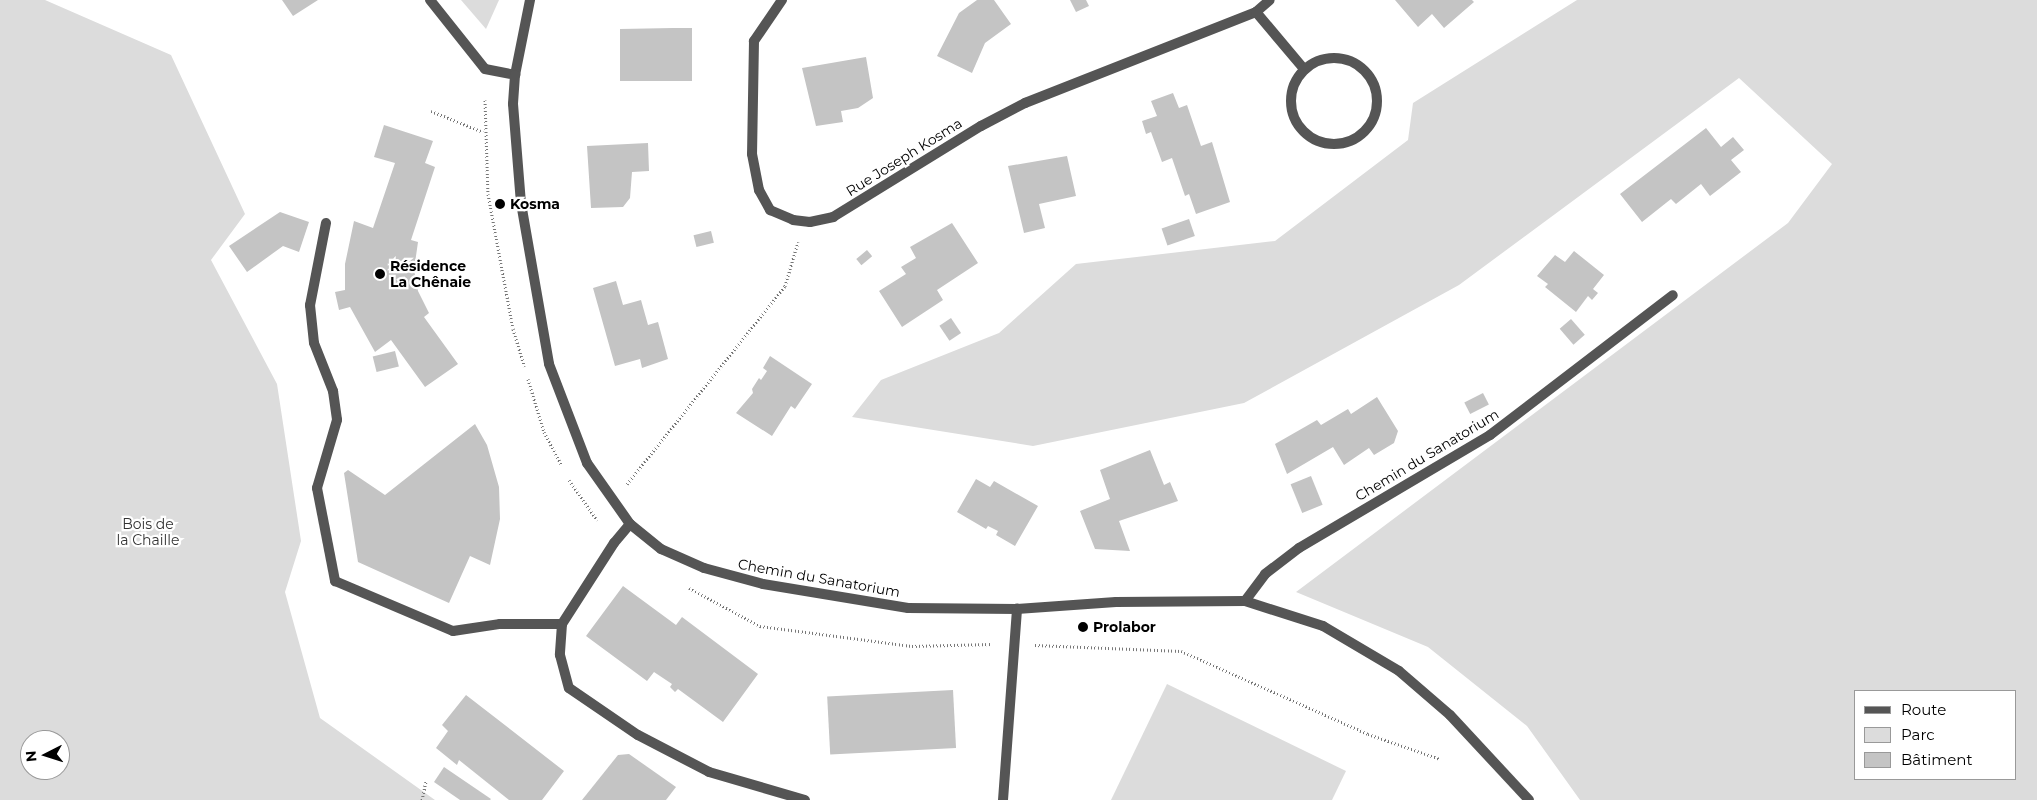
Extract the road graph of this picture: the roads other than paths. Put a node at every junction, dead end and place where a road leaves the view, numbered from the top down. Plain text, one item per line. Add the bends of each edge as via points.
1 (430, 0) edge
2 (530, 0) edge
3 (782, 0) edge
4 (1270, 0) edge
5 (1256, 12) junction
6 (1304, 69) junction
7 (514, 75) junction
8 (326, 223) dead end
9 (1673, 295) dead end
10 (630, 524) junction
11 (1245, 601) junction
12 (1017, 609) junction
13 (562, 624) junction
14 (805, 800) edge
15 (1003, 800) edge
16 (1529, 800) edge

1 - 7 street via 485,69
2 - 7 street, Chemin du Sanatorium
3 - 5 street, Rue Joseph Kosma via 754,41 752,154 759,190 770,210 804,222 833,217 981,126 1025,103
4 - 5 street, Rue Joseph Kosma
5 - 6 street
6 - 6 street via 1291,93 1295,120 1303,132 1327,144 1355,140 1375,118 1377,89 1360,65 1346,58 1332,57
7 - 10 street, Chemin du Sanatorium via 513,104 521,203 549,364 587,463
8 - 13 street via 310,305 314,343 332,391 337,420 317,488 335,582 453,631 500,624
9 - 11 street, Chemin du Sanatorium via 1490,435 1299,548 1265,574
10 - 12 street, Chemin du Sanatorium via 669,553 704,568 763,584 908,608
10 - 13 street
11 - 12 street, Chemin du Sanatorium via 1116,602
11 - 16 street, Chemin du Sanatorium via 1323,626 1399,671 1450,715
12 - 15 street
13 - 14 street via 560,656 569,688 638,735 709,772

